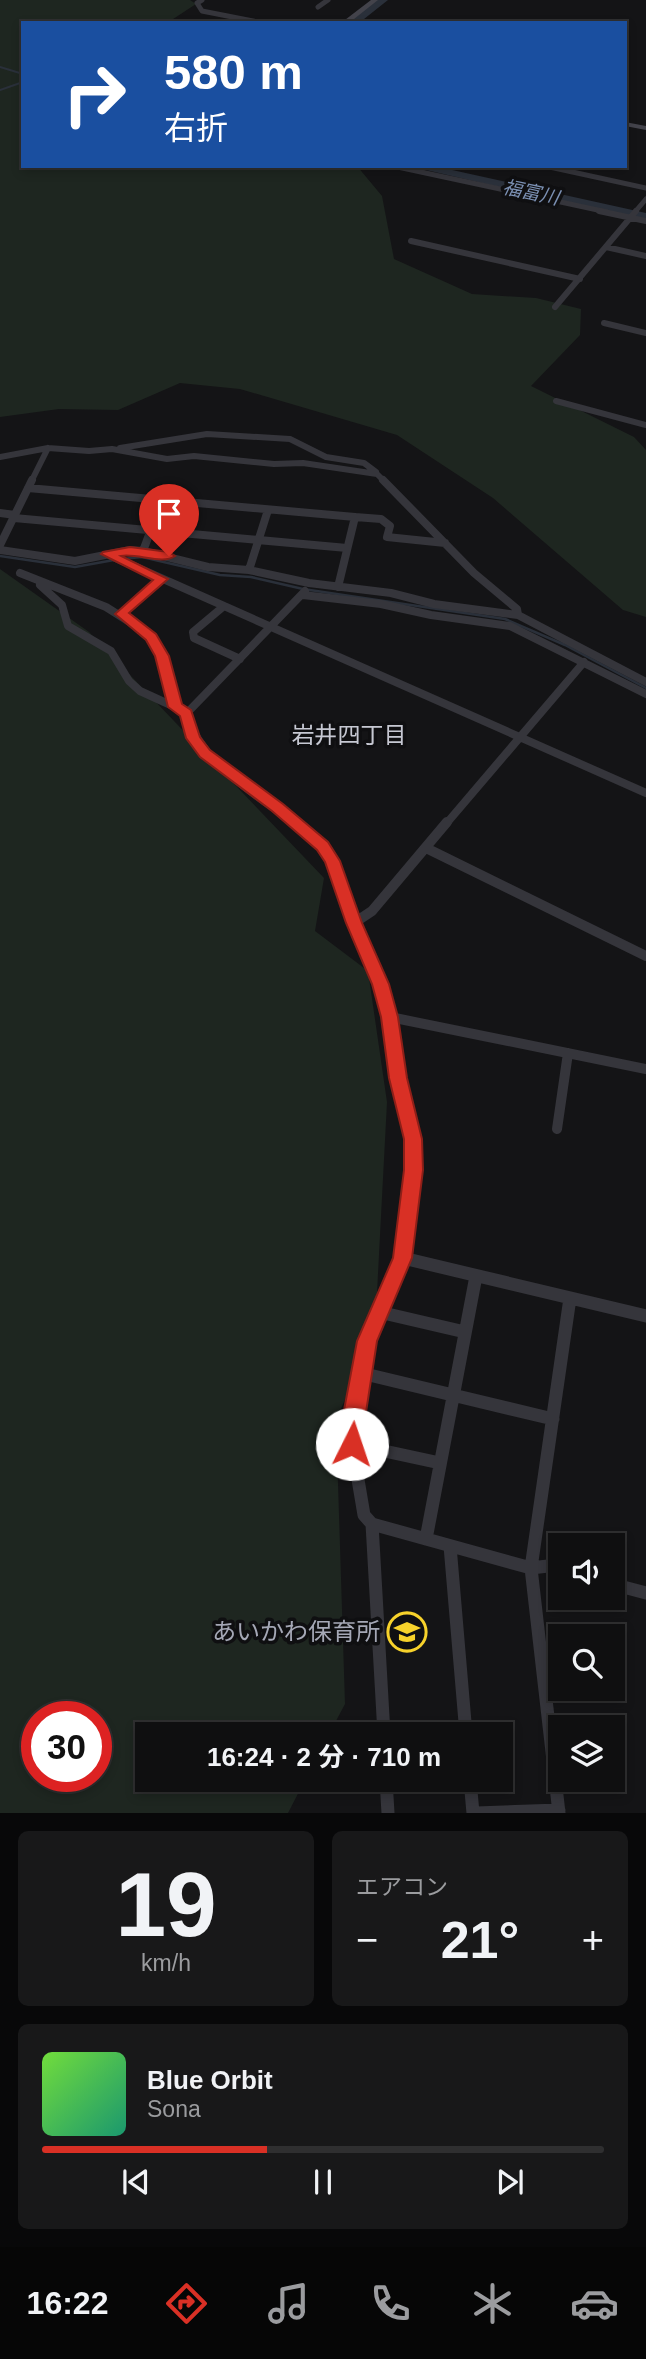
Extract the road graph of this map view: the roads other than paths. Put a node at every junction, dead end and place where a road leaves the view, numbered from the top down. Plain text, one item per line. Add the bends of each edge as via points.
1 (202, 0) edge
2 (328, 0) edge
3 (375, 0) edge
4 (318, 7) dead end
5 (252, 21) edge
6 (347, 21) edge
7 (627, 124) edge
8 (646, 128) edge
9 (403, 168) edge
10 (554, 168) edge
11 (646, 188) edge
12 (646, 198) edge
13 (632, 216) junction
14 (646, 221) edge
15 (411, 241) dead end
16 (606, 247) junction
17 (646, 256) edge
18 (580, 279) junction
19 (555, 307) dead end
20 (604, 323) dead end
21 (646, 333) edge
22 (556, 401) dead end
23 (646, 425) edge
24 (48, 448) junction
25 (113, 449) junction
26 (0, 457) edge
27 (377, 474) junction
28 (29, 488) junction
29 (162, 500) junction
30 (268, 510) junction
31 (0, 513) edge
32 (14, 516) junction
33 (355, 517) junction
34 (151, 530) junction
35 (258, 540) junction
36 (445, 543) junction
37 (0, 548) edge
38 (346, 548) junction
39 (143, 551) junction
40 (115, 558) junction
41 (249, 570) junction
42 (20, 573) dead end
43 (162, 579) junction
44 (37, 583) junction
45 (338, 587) junction
46 (306, 589) junction
47 (223, 606) junction
48 (121, 614) junction
49 (518, 615) junction
50 (272, 628) junction
51 (240, 659) junction
52 (584, 662) junction
53 (646, 682) edge
54 (646, 694) edge
55 (175, 707) junction
56 (186, 714) junction
57 (520, 737) junction
58 (646, 793) edge
59 (426, 848) junction
60 (354, 923) junction
61 (646, 957) edge
62 (390, 1017) junction
63 (568, 1053) junction
64 (646, 1069) edge
65 (558, 1129) dead end
66 (403, 1258) junction
67 (476, 1276) junction
68 (570, 1298) junction
69 (379, 1312) junction
70 (646, 1316) edge
71 (465, 1332) junction
72 (361, 1373) junction
73 (453, 1395) junction
74 (553, 1419) junction
75 (352, 1444) junction
76 (440, 1463) junction
77 (372, 1524) junction
78 (426, 1539) junction
79 (450, 1546) junction
80 (548, 1566) edge
81 (531, 1568) junction
82 (625, 1587) edge
83 (646, 1593) edge
84 (383, 1722) edge
85 (465, 1722) edge
86 (387, 1792) edge
87 (472, 1792) edge
88 (559, 1812) edge
89 (388, 1813) edge
90 (475, 1813) edge

1 - 5 street via 197,3 199,10
2 - 4 street
3 - 6 street
7 - 8 street
9 - 13 street
10 - 11 street
12 - 13 street
13 - 14 street
13 - 16 street
15 - 18 street
16 - 17 street
16 - 18 street
18 - 19 street
20 - 21 street
22 - 23 street
24 - 25 street
24 - 26 street
24 - 28 street
25 - 27 street via 167,459 194,456 303,463
25 - 27 street via 207,434 272,437 290,439 326,457 356,460
27 - 36 street
28 - 29 street
28 - 32 street
29 - 30 street
29 - 34 street
30 - 33 street
30 - 35 street
31 - 32 street
32 - 34 street
32 - 37 street
33 - 36 street via 381,519 390,526 387,537
33 - 38 street
34 - 35 street
34 - 39 street
35 - 38 street
35 - 41 street
36 - 49 street via 517,609
37 - 40 street via 75,561
38 - 45 street
39 - 40 street
39 - 41 street via 208,567
40 - 43 street
41 - 46 street
42 - 44 street
43 - 47 street
43 - 48 street
44 - 48 street
44 - 55 street via 62,605 68,626 111,651 140,691
45 - 46 street
45 - 49 street
46 - 50 street
46 - 52 street via 431,615 498,623
47 - 50 street
47 - 51 street via 193,632 194,638
48 - 55 street via 151,638 162,656
49 - 53 street
50 - 51 street
50 - 57 street
51 - 56 street
52 - 54 street
52 - 57 street
55 - 56 street
56 - 60 street via 193,738 205,754 322,846
57 - 58 street
57 - 59 street
59 - 60 street via 372,911
59 - 61 street
60 - 62 street
62 - 63 street
62 - 66 street via 413,1139 414,1170
63 - 64 street
63 - 65 street
66 - 67 street
66 - 69 street
67 - 68 street
67 - 71 street
68 - 70 street
68 - 74 street
69 - 71 street
69 - 72 street
71 - 73 street
72 - 73 street
72 - 75 street
73 - 74 street
73 - 76 street
74 - 81 street
75 - 76 street
75 - 77 street via 364,1515
76 - 78 street
77 - 78 street
77 - 84 street
78 - 79 street
79 - 81 street
79 - 85 street
80 - 81 street
81 - 88 street
82 - 83 street
86 - 89 street
87 - 90 street
88 - 90 street

